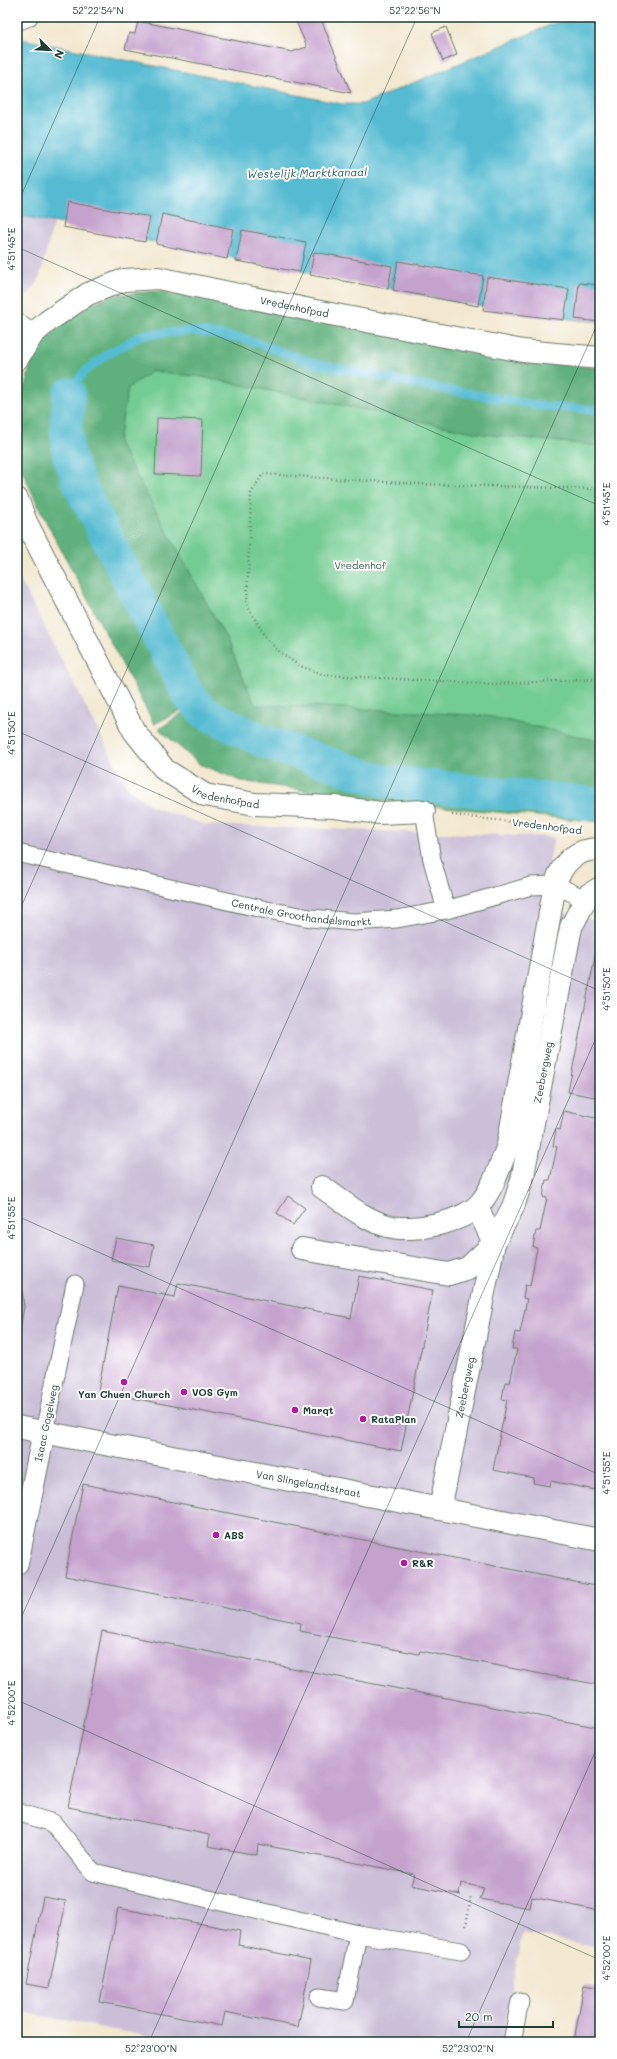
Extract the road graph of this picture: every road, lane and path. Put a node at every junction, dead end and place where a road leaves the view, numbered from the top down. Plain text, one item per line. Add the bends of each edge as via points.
1 (25, 328) edge
2 (600, 358) edge
3 (17, 360) edge
4 (600, 488) edge
5 (17, 499) edge
6 (600, 680) edge
7 (424, 811) junction
8 (569, 829) dead end
9 (600, 849) edge
10 (17, 853) edge
11 (557, 879) junction
12 (592, 894) edge
13 (446, 910) junction
14 (322, 1187) dead end
15 (477, 1207) junction
16 (494, 1243) junction
17 (302, 1249) dead end
18 (75, 1284) dead end
19 (17, 1427) edge
20 (44, 1432) junction
21 (440, 1509) junction
22 (600, 1540) edge
23 (17, 1563) edge
24 (17, 1812) edge
25 (471, 1896) dead end
26 (358, 1934) junction
27 (461, 1951) joint
28 (319, 1997) dead end
29 (520, 2001) dead end
30 (512, 2042) edge

1 - 2 street, Vredenhofpad via 48,320 88,294 124,280 158,278 523,351
1 - 3 street, Vredenhofpad
4 - 6 path via 418,484 263,474 251,493 247,605 264,635 277,650 298,665 325,675 494,684
5 - 7 street, Vredenhofpad via 26,522 134,731 165,770 205,795 254,804 335,807 380,813
7 - 8 path, Vredenhofpad
7 - 13 lane via 432,860
9 - 11 street via 585,851 574,857 562,866
10 - 13 lane, Centrale Groothandelsmarkt via 311,918 354,922
11 - 12 lane, Centrale Groothandelsmarkt
11 - 13 lane, Centrale Groothandelsmarkt
11 - 15 street via 508,1146 483,1201
12 - 16 street, Zeebergweg via 570,928 522,1180 513,1207
14 - 15 street via 370,1219 388,1227 429,1226 463,1216
15 - 16 street
16 - 17 street, Zeebergweg via 468,1268 449,1274
16 - 21 street, Zeebergweg
18 - 20 lane, Isaac Gogelweg
19 - 20 street, Van Slingelandtstraat
20 - 21 street, Van Slingelandtstraat
20 - 23 street, Isaac Gogelweg
21 - 22 street, Van Slingelandtstraat
24 - 26 lane via 53,1823 93,1872
25 - 27 path
26 - 27 lane
26 - 28 lane via 345,2001
29 - 30 lane

